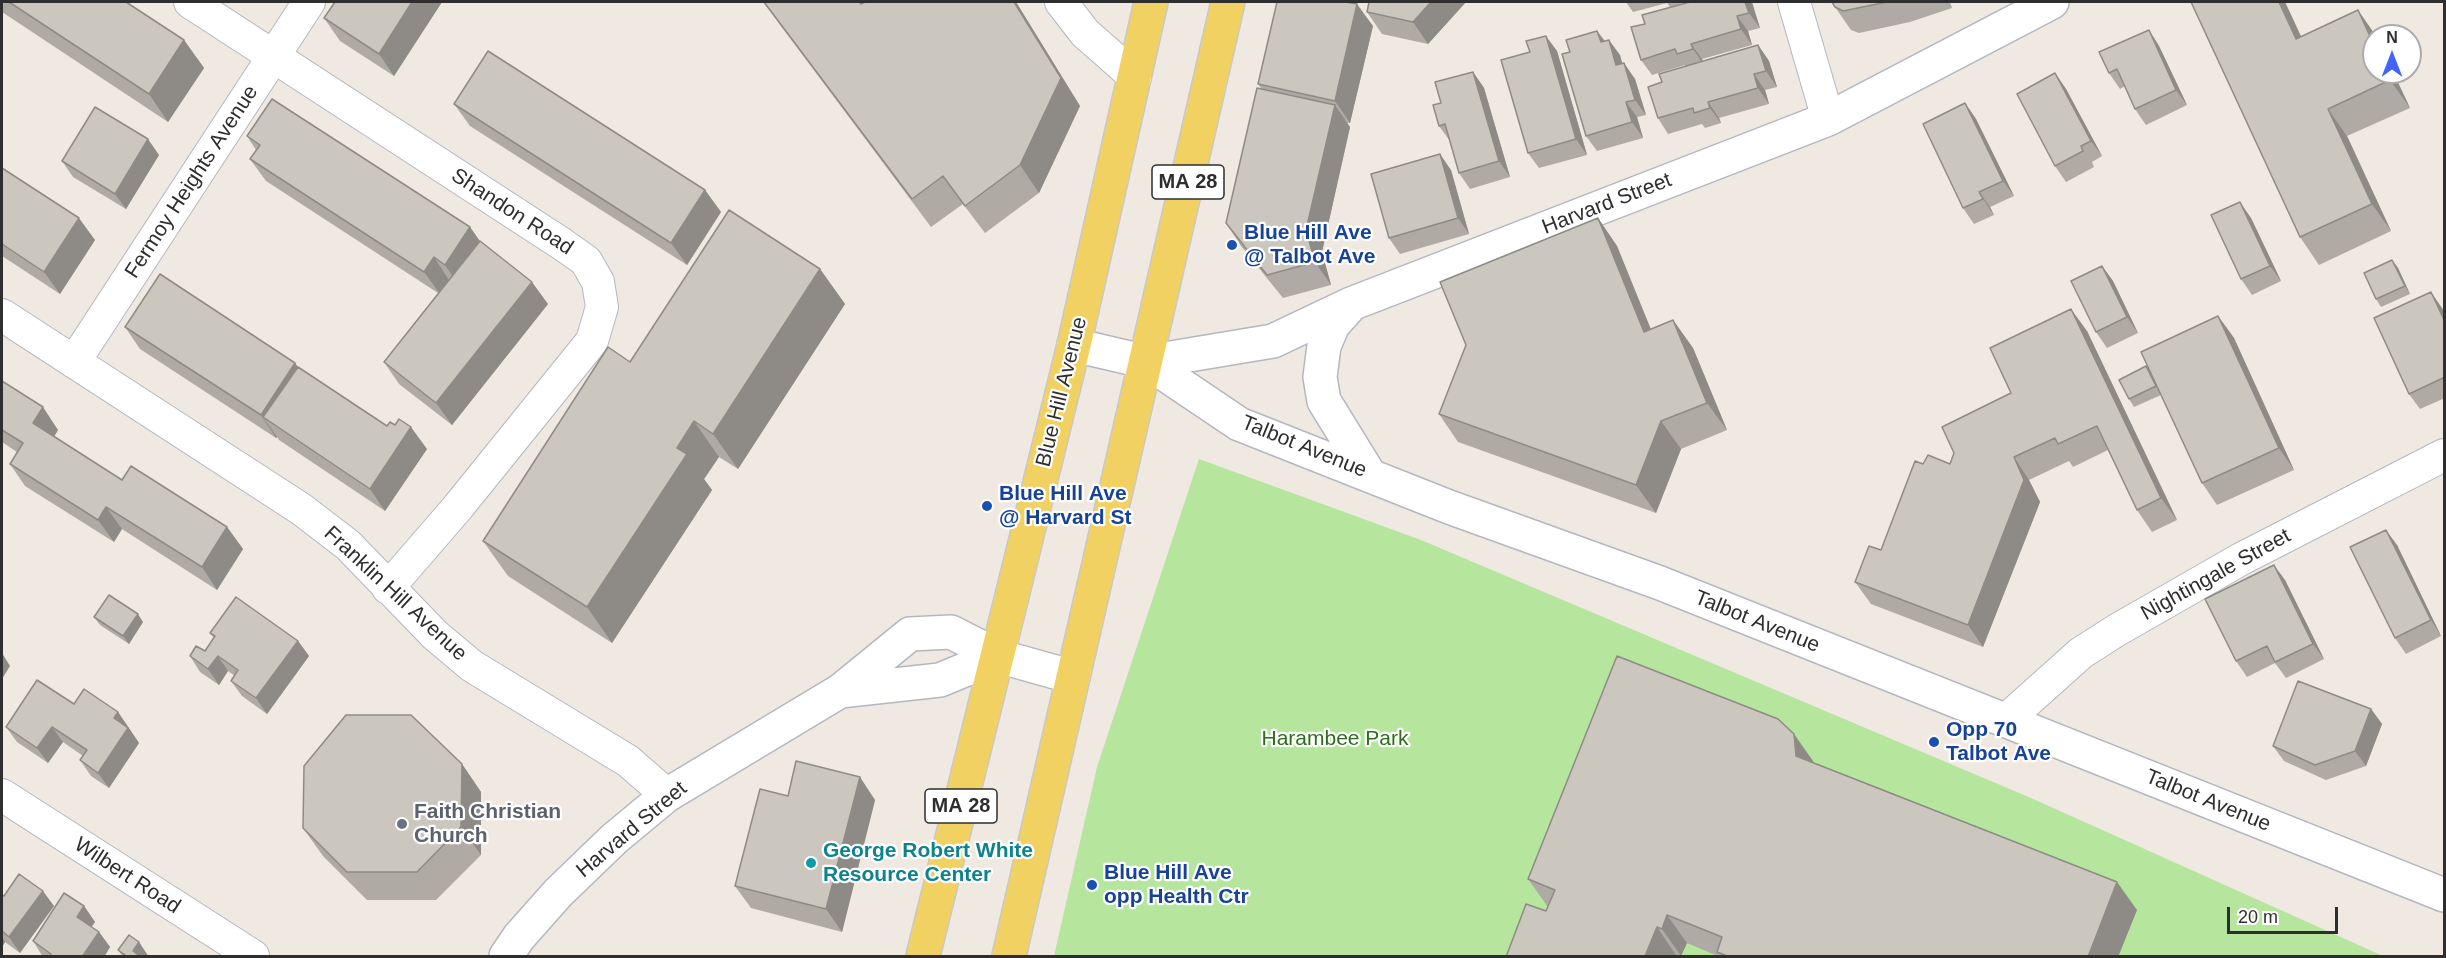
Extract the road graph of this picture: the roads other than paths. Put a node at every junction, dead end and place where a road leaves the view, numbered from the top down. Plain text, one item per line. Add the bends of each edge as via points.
1 (190, 2) edge
2 (309, 2) edge
3 (1061, 2) edge
4 (1151, 2) edge
5 (1228, 2) edge
6 (1794, 2) edge
7 (2052, 2) edge
8 (273, 56) junction
9 (1135, 77) junction
10 (1828, 119) junction
11 (1351, 304) junction
12 (2, 315) edge
13 (1074, 345) junction
14 (74, 362) junction
15 (1147, 362) junction
16 (2445, 455) edge
17 (1369, 474) junction
18 (388, 588) junction
19 (998, 656) junction
20 (1073, 677) junction
21 (840, 691) junction
22 (2006, 721) junction
23 (2, 795) edge
24 (667, 795) junction
25 (2445, 895) edge
26 (253, 957) edge
27 (506, 957) edge
28 (923, 957) edge
29 (1009, 957) edge

1 - 8 street, Shandon Road
2 - 8 street, Fermoy Heights Avenue
3 - 9 street via 1085,33
4 - 9 main road, Blue Hill Avenue / MA 28
5 - 15 main road, MA 28
6 - 10 street
7 - 10 main road, Harvard Street
8 - 14 street, Fermoy Heights Avenue
8 - 18 street, Shandon Road via 562,244 586,261 598,282 602,307 592,341
9 - 13 main road, Blue Hill Avenue / MA 28
10 - 11 main road, Harvard Street
11 - 15 main road, Harvard Street via 1273,341
11 - 17 main road via 1333,325 1324,346 1320,377 1328,408
12 - 14 street, Franklin Hill Avenue
13 - 15 main road, Talbot Avenue
13 - 19 main road, Blue Hill Avenue / MA 28
14 - 18 street, Franklin Hill Avenue via 301,509 348,544
15 - 17 main road, Talbot Avenue via 1239,423
15 - 20 main road, MA 28
16 - 22 street, Nightingale Street via 2241,559 2108,635 2081,653
17 - 22 main road, Talbot Avenue via 1660,583
18 - 24 street, Franklin Hill Avenue via 472,666 628,761
19 - 20 main road, Harvard Street
19 - 21 main road, Harvard Street via 940,680
19 - 21 main road, Harvard Street via 951,632 910,634
19 - 28 main road, Blue Hill Avenue / MA 28
20 - 29 main road, MA 28
21 - 24 main road, Harvard Street
22 - 25 main road, Talbot Avenue
23 - 26 street, Wilbert Road
24 - 27 main road, Harvard Street via 558,893

